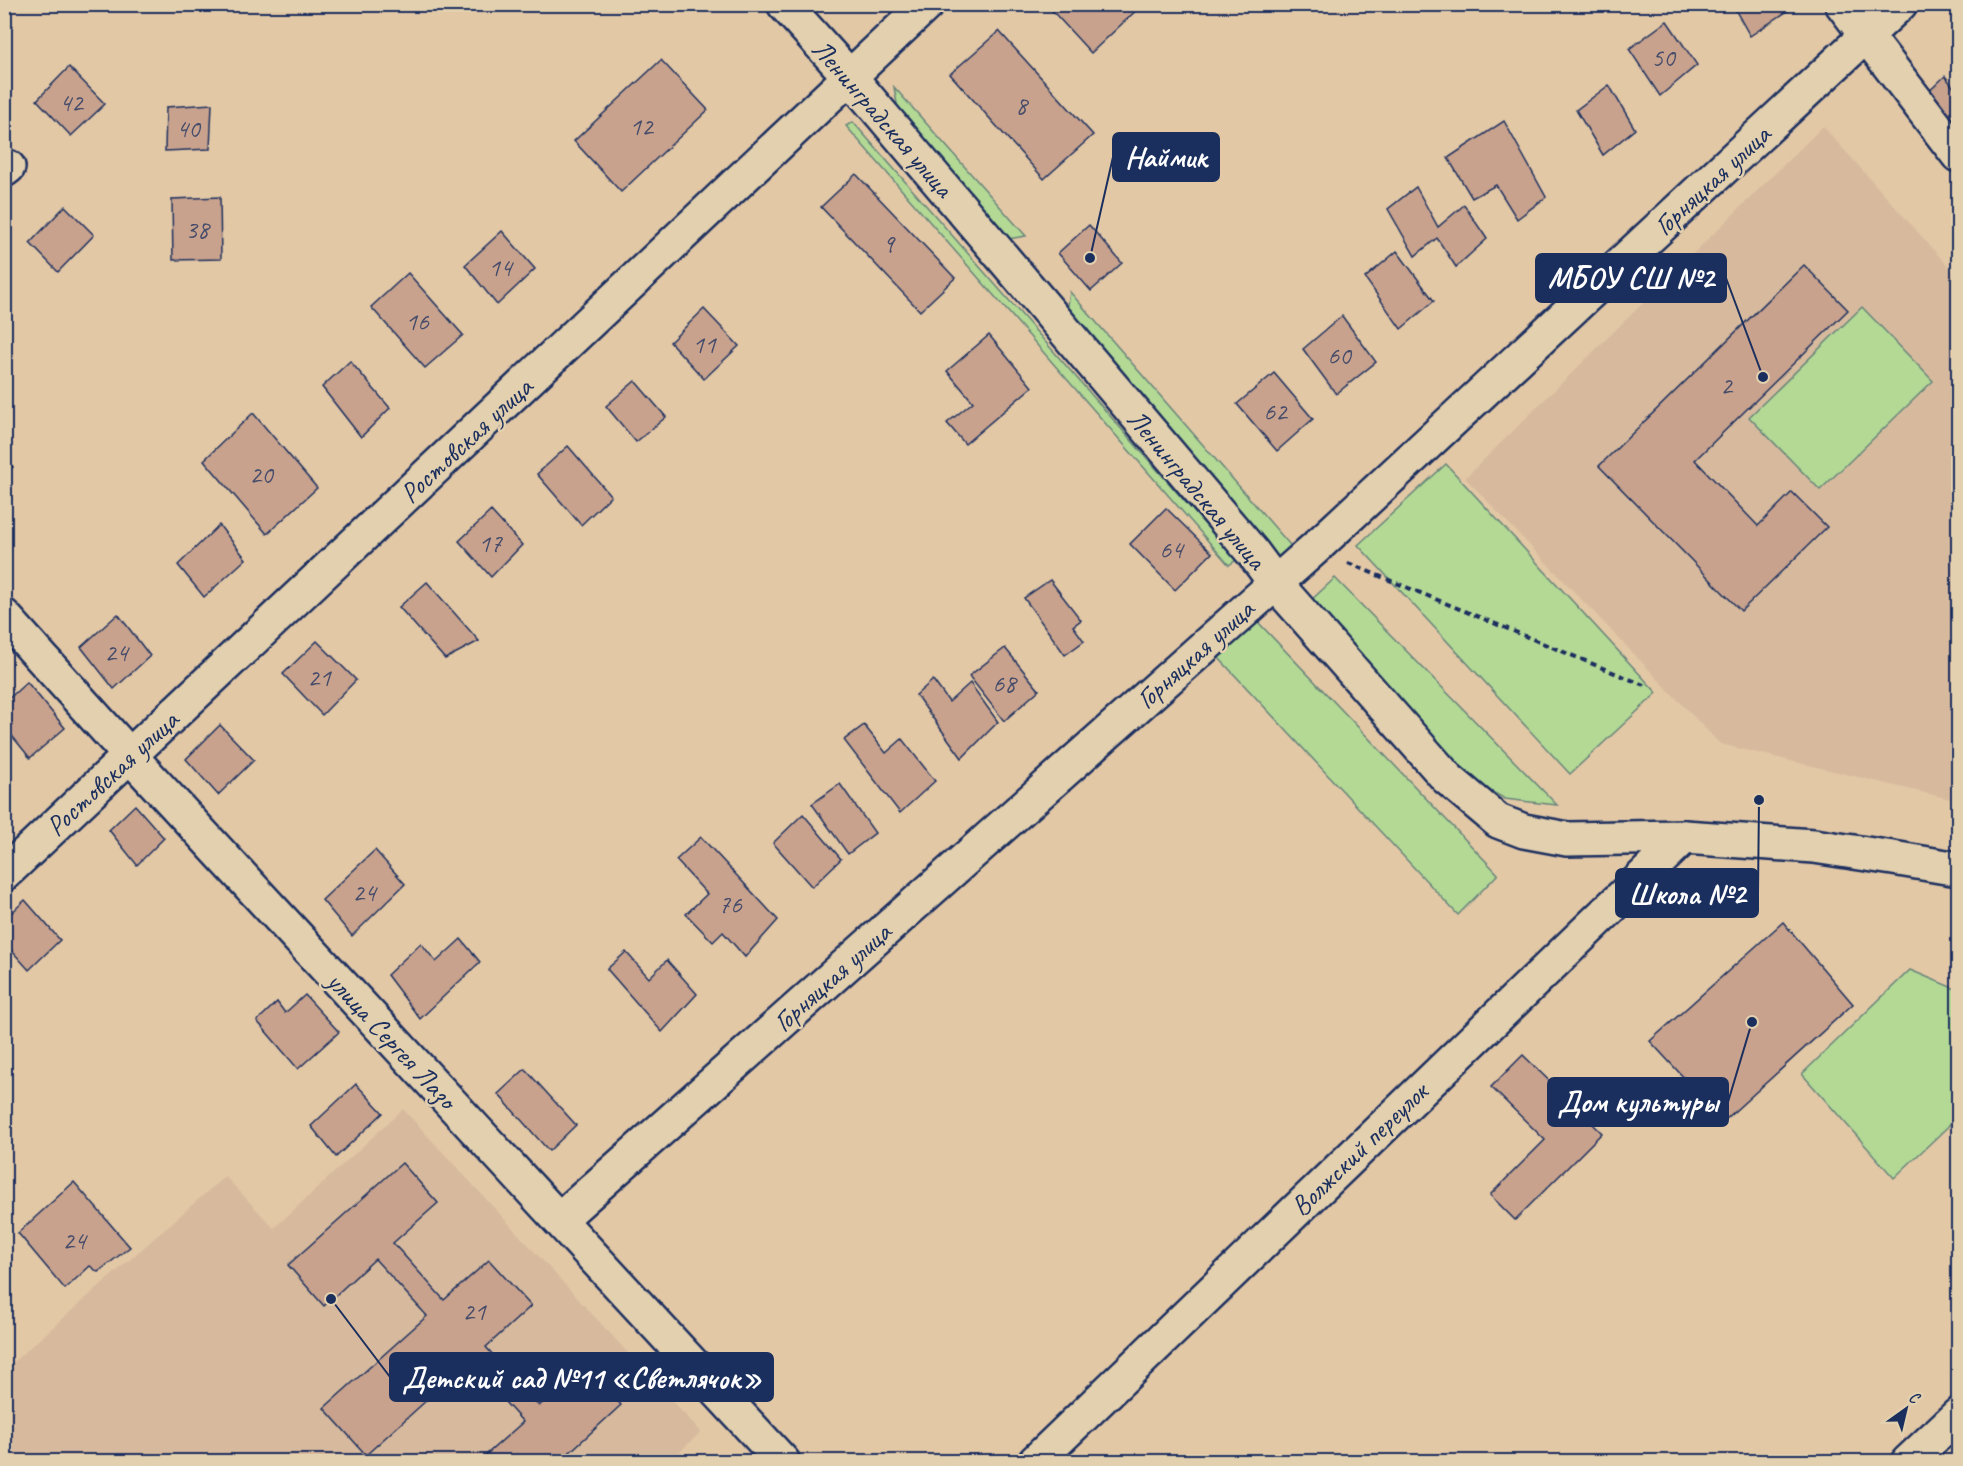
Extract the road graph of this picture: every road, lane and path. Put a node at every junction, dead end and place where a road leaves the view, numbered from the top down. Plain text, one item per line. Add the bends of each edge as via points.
1 (784, 4) edge
2 (927, 4) edge
3 (1842, 4) edge
4 (1900, 4) edge
5 (1866, 37) junction
6 (849, 76) junction
7 (1959, 155) edge
8 (1314, 549) junction
9 (1276, 584) junction
10 (4, 616) edge
11 (1644, 685) dead end
12 (131, 757) junction
13 (1684, 837) junction
14 (1959, 869) edge
15 (4, 874) edge
16 (559, 1220) junction
17 (1959, 1415) edge
18 (783, 1461) edge
19 (1035, 1461) edge
20 (1908, 1461) edge

1 - 6 street, Ленинградская улица
2 - 6 street, Ростовская улица
3 - 5 street
4 - 5 street, Горняцкая улица
5 - 7 street
5 - 8 street, Горняцкая улица
6 - 9 street, Ленинградская улица
6 - 12 street, Ростовская улица
8 - 9 street, Горняцкая улица
8 - 11 path
9 - 13 street, Ленинградская улица via 1448,778 1498,821 1524,831 1567,839
9 - 16 street, Горняцкая улица
10 - 12 street, улица Сергея Лазо
12 - 15 street, Ростовская улица
12 - 16 street, улица Сергея Лазо
13 - 14 street, Ленинградская улица via 1814,846
13 - 19 street, Волжский переулок
16 - 18 street, улица Сергея Лазо
17 - 20 street

